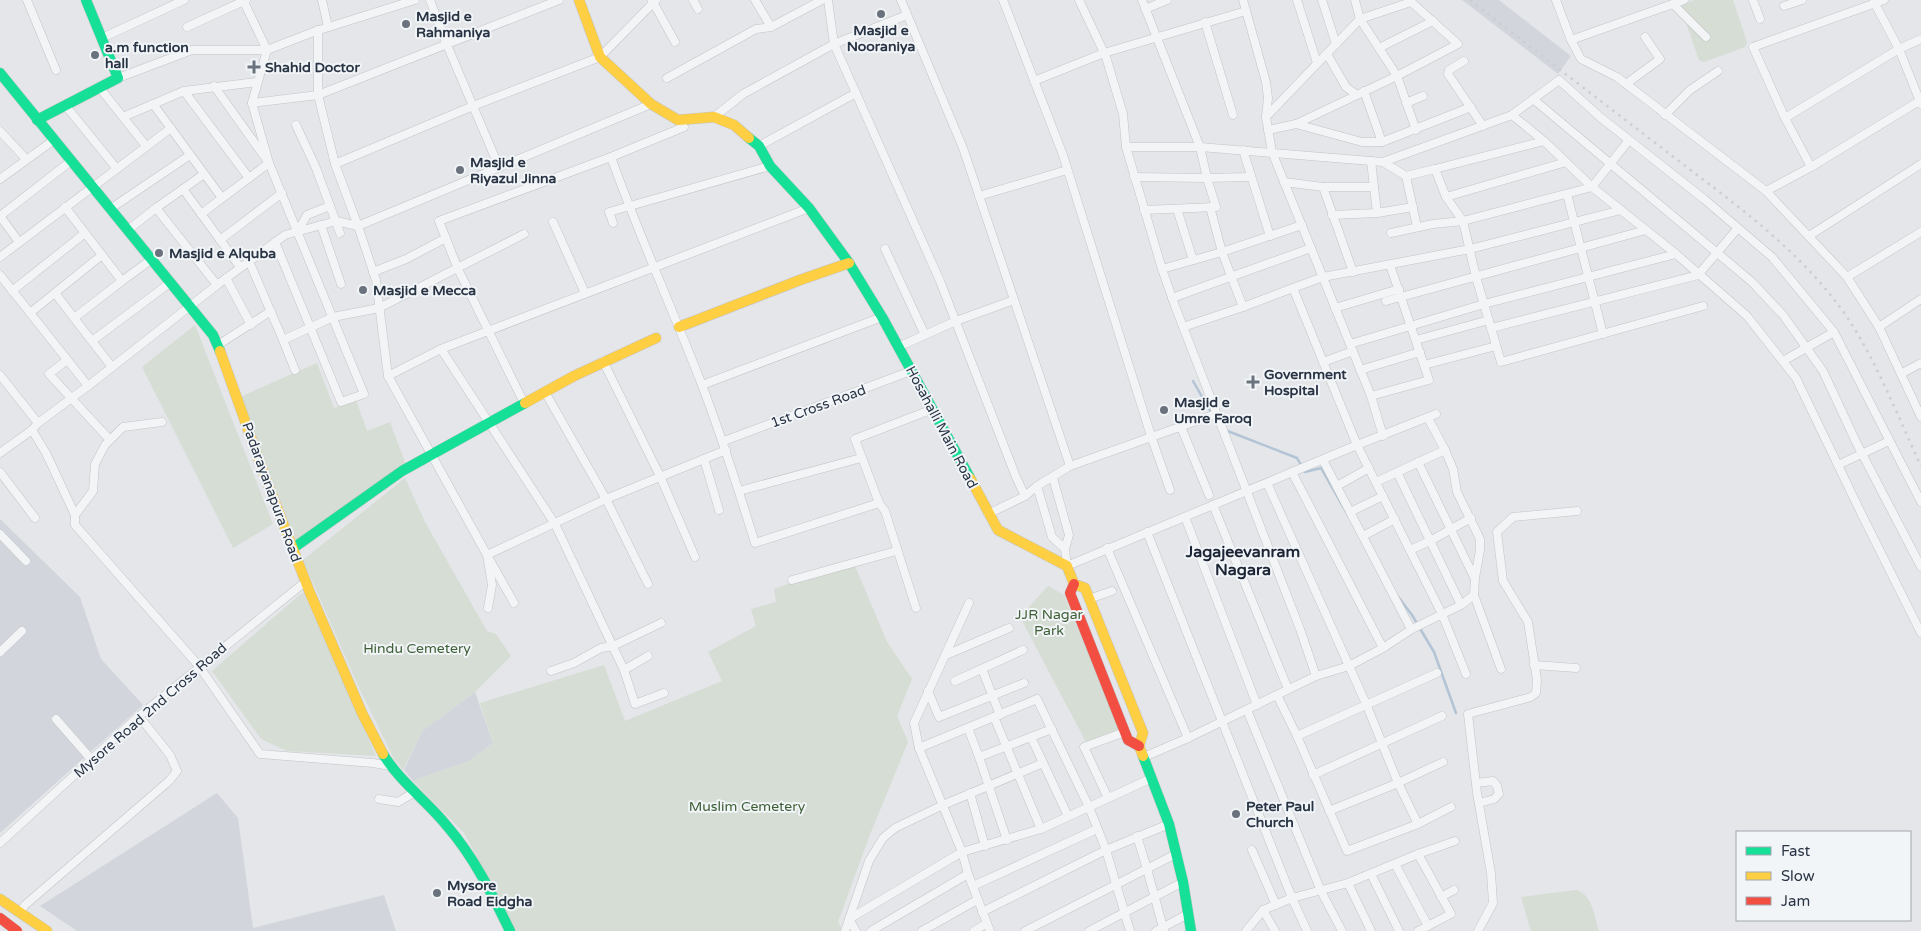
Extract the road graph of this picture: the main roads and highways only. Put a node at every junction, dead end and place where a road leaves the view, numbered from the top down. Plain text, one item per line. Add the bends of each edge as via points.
1 (86, 0) edge
2 (579, 0) edge
3 (0, 74) edge
4 (37, 120) junction
5 (849, 263) junction
6 (679, 328) road end
7 (656, 338) dead end
8 (292, 549) junction
9 (1074, 584) junction
10 (1140, 726) junction
11 (1125, 732) junction
12 (1139, 746) junction
13 (0, 899) edge
14 (0, 918) edge
15 (11, 929) edge
16 (47, 931) edge
17 (510, 931) edge
18 (1191, 931) edge

1 - 4 main road via 118,78
2 - 5 main road, Hosahalli Main Road via 600,57 651,104 678,120 714,117 734,125 759,146 770,166 809,208
3 - 4 main road, Padarayanapura Road
4 - 8 main road, Padarayanapura Road via 213,335
5 - 6 main road
5 - 9 main road, Hosahalli Main Road via 882,317 998,530 1067,566
7 - 8 main road via 602,362 402,470
8 - 17 main road, Padarayanapura Road via 378,747 390,766 446,823 468,852 488,884
9 - 10 main road via 1085,588
9 - 11 main road via 1070,593
10 - 11 main road
10 - 12 main road via 1143,734
11 - 12 main road via 1128,740
12 - 18 main road via 1169,824
13 - 16 main road
14 - 15 main road

